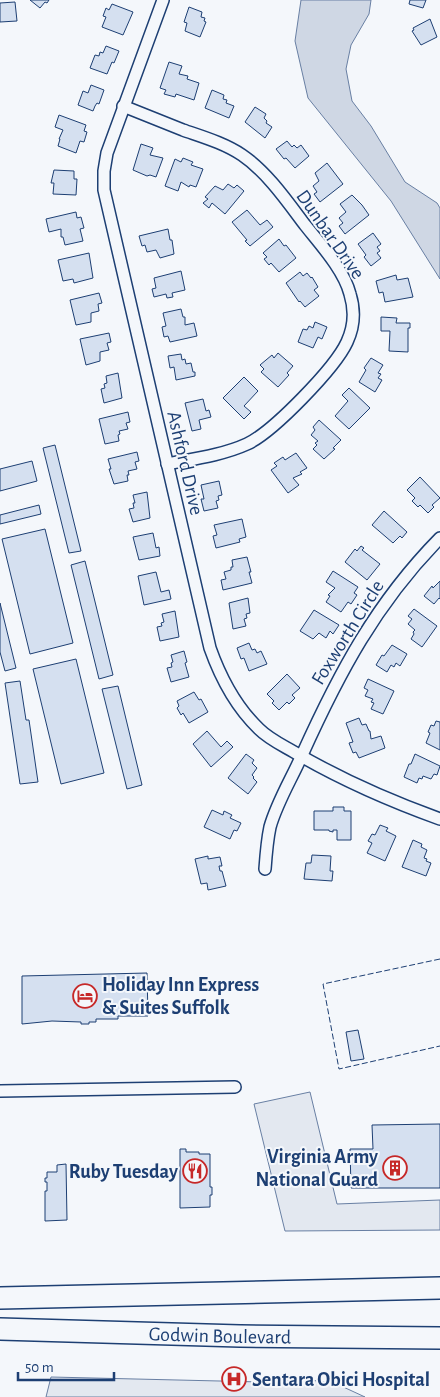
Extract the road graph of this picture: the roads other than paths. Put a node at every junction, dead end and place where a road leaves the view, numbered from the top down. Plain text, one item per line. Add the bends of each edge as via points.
1 (163, 0) edge
2 (123, 106) junction
3 (167, 464) junction
4 (440, 538) edge
5 (302, 756) junction
6 (440, 819) edge
7 (266, 869) dead end
8 (235, 1086) dead end
9 (0, 1092) edge
10 (440, 1288) edge
11 (0, 1298) edge
12 (0, 1329) edge
13 (440, 1338) edge

1 - 2 street, Ashford Drive
2 - 3 street, Ashford Drive via 107,153 104,190
2 - 3 street, Dunbar Drive via 226,146 258,168 345,280 353,312 348,340 341,353 265,433 230,450
3 - 5 street, Ashford Drive via 219,674 233,698 259,729
4 - 5 street, Foxworth Circle via 376,614 324,706
5 - 6 street, Ashford Drive via 379,795
5 - 7 street, Foxworth Circle via 270,827
8 - 9 street
10 - 11 highway, Godwin Boulevard
12 - 13 highway, Godwin Boulevard

